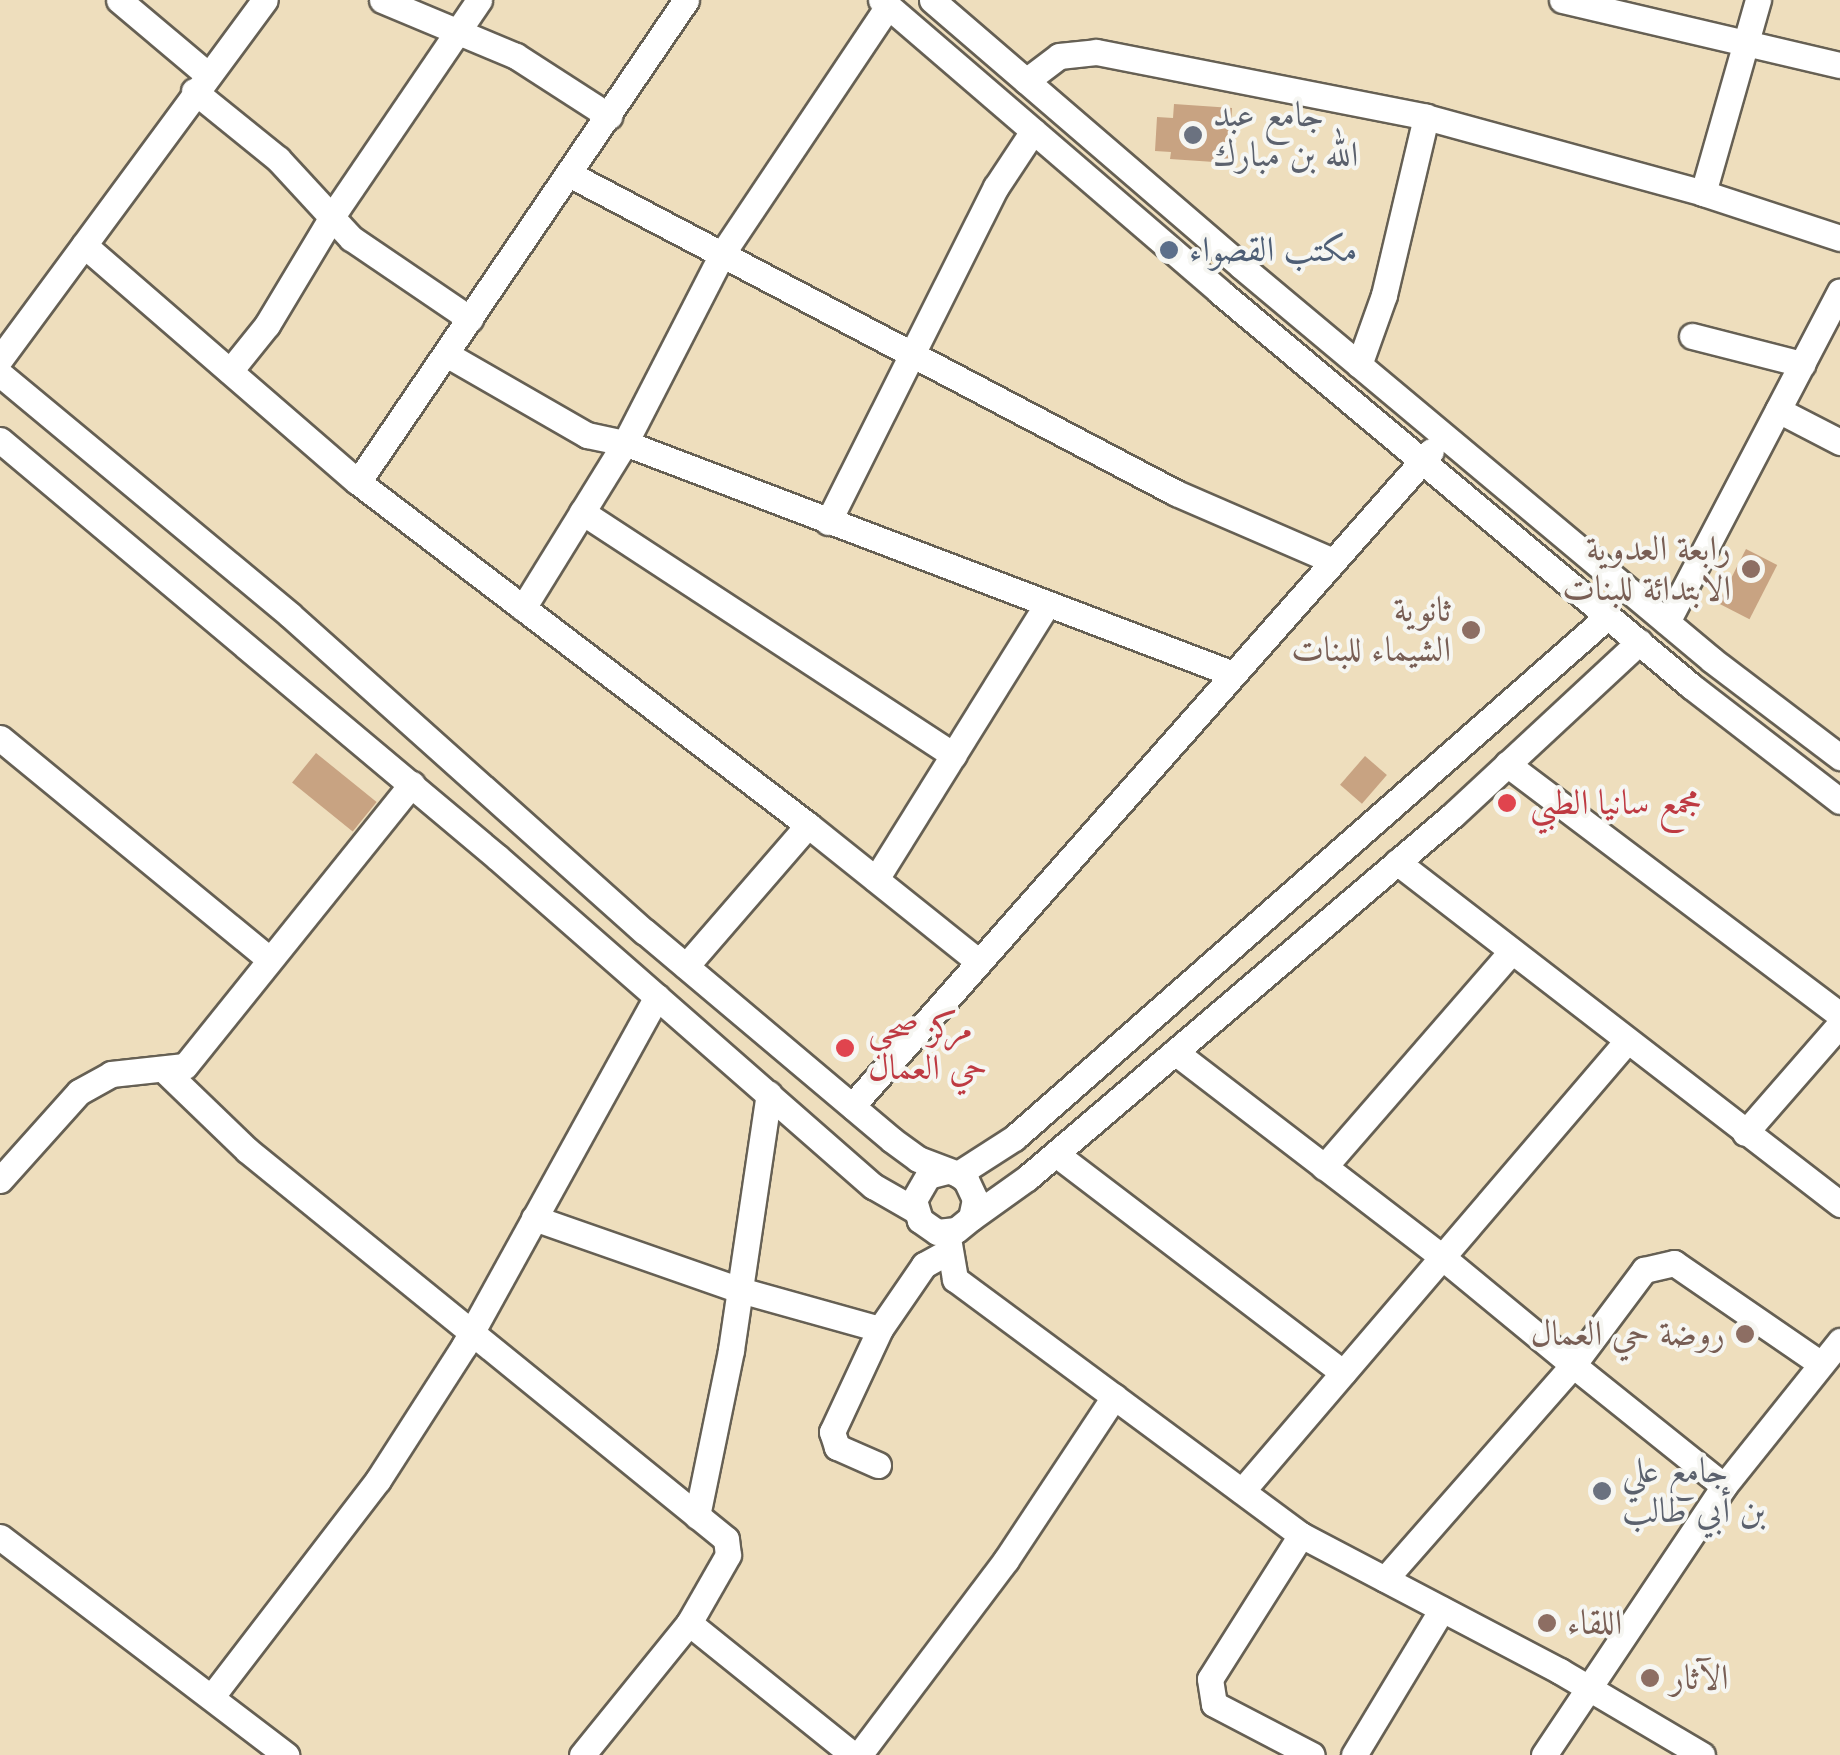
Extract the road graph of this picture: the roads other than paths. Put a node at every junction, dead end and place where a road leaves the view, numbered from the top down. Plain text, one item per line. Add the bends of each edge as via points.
1 (119, 0) edge
2 (265, 0) edge
3 (382, 0) edge
4 (479, 0) edge
5 (686, 0) edge
6 (932, 0) edge
7 (1562, 0) edge
8 (1758, 0) edge
9 (885, 3) edge
10 (459, 30) junction
11 (1746, 45) junction
12 (1840, 66) edge
13 (1026, 81) junction
14 (200, 82) junction
15 (609, 116) junction
16 (1426, 117) junction
17 (1077, 124) junction
18 (1043, 139) junction
19 (569, 174) junction
20 (1703, 194) junction
21 (333, 215) junction
22 (1840, 238) edge
23 (84, 245) junction
24 (722, 254) junction
25 (1840, 291) edge
26 (470, 318) junction
27 (1692, 336) dead end
28 (446, 354) junction
29 (911, 356) junction
30 (0, 359) edge
31 (1802, 364) junction
32 (1359, 365) junction
33 (230, 371) junction
34 (0, 374) edge
35 (1778, 410) junction
36 (1445, 437) junction
37 (0, 440) edge
38 (1840, 442) edge
39 (625, 443) junction
40 (1422, 460) junction
41 (358, 482) junction
42 (582, 512) junction
43 (828, 522) junction
44 (1333, 561) junction
45 (1047, 604) junction
46 (523, 608) junction
47 (1608, 616) junction
48 (1667, 622) junction
49 (1638, 642) junction
50 (1233, 674) junction
51 (0, 738) edge
52 (954, 755) junction
53 (1840, 757) edge
54 (1507, 764) junction
55 (412, 784) junction
56 (1840, 800) edge
57 (808, 824) junction
58 (1398, 862) junction
59 (876, 879) junction
60 (1512, 951) junction
61 (269, 959) junction
62 (979, 962) junction
63 (686, 966) junction
64 (657, 997) junction
65 (1840, 1015) edge
66 (1840, 1024) edge
67 (1627, 1041) junction
68 (1175, 1052) junction
69 (164, 1070) junction
70 (768, 1094) junction
71 (852, 1106) junction
72 (1746, 1134) junction
73 (1056, 1154) junction
74 (1324, 1167) junction
75 (952, 1173) junction
76 (0, 1180) edge
77 (1840, 1204) edge
78 (915, 1210) junction
79 (534, 1218) junction
80 (970, 1218) junction
81 (947, 1242) junction
82 (1442, 1257) junction
83 (740, 1290) junction
84 (880, 1328) junction
85 (473, 1330) junction
86 (1840, 1341) edge
87 (1821, 1364) junction
88 (1573, 1365) junction
89 (1343, 1373) junction
90 (1114, 1397) junction
91 (878, 1466) dead end
92 (1724, 1486) junction
93 (1242, 1491) junction
94 (697, 1516) junction
95 (1302, 1535) junction
96 (0, 1537) edge
97 (1385, 1579) junction
98 (1442, 1609) junction
99 (689, 1622) junction
100 (1591, 1690) junction
101 (213, 1695) junction
102 (1268, 1745) edge
103 (286, 1755) edge
104 (582, 1755) edge
105 (856, 1755) edge
106 (1312, 1755) edge
107 (1354, 1755) edge
108 (1544, 1755) edge
109 (1702, 1755) edge

1 - 14 street
2 - 14 street
3 - 10 street
4 - 10 street
5 - 15 street
6 - 13 street
7 - 11 street
8 - 11 street
9 - 18 street
9 - 24 street
10 - 15 street via 516,56
10 - 21 street
11 - 12 street
11 - 20 street
13 - 16 street via 1059,56 1096,52
13 - 17 street
14 - 21 street
14 - 23 street
15 - 19 street
16 - 20 street
16 - 32 street via 1384,295
17 - 18 street
17 - 32 street
18 - 29 street via 996,188
18 - 40 street
19 - 24 street
19 - 26 street
20 - 22 street
21 - 26 street via 351,238
21 - 33 street via 267,325
23 - 30 street
23 - 33 street
24 - 29 street
24 - 39 street
25 - 31 street
26 - 28 street
27 - 31 street
28 - 39 street via 587,435
28 - 41 street
29 - 43 street
29 - 44 street via 1176,493
31 - 35 street
32 - 36 street
33 - 41 street
34 - 63 street via 290,615
35 - 38 street
35 - 48 street
36 - 40 street
36 - 48 street
37 - 55 street
39 - 42 street
39 - 43 street
40 - 44 street
40 - 47 street
41 - 46 street
42 - 46 street
42 - 52 street
43 - 45 street
44 - 50 street
45 - 50 street
45 - 52 street
46 - 57 street
47 - 49 street
47 - 75 street via 1014,1138
48 - 53 street
49 - 54 street
49 - 56 street
50 - 62 street
51 - 61 street
52 - 59 street
54 - 58 street
54 - 65 street
55 - 61 street
55 - 64 street
57 - 59 street
57 - 63 street
58 - 60 street
58 - 68 street
59 - 62 street
60 - 67 street
60 - 74 street
61 - 69 street via 185,1066
62 - 71 street
63 - 71 street
64 - 70 street
64 - 79 street
66 - 72 street
67 - 72 street
67 - 82 street
68 - 73 street
68 - 74 street
69 - 76 street via 111,1074 80,1092
69 - 85 street via 247,1150
70 - 78 street via 873,1186
70 - 83 street
71 - 75 street via 918,1159
72 - 77 street
73 - 80 street
73 - 89 street
74 - 82 street
75 - 78 street via 921,1182
75 - 80 street via 966,1180 975,1199
78 - 81 street
79 - 83 street
79 - 85 street
80 - 81 street
81 - 84 street
81 - 90 street via 954,1279
82 - 88 street
82 - 89 street
83 - 84 street
83 - 94 street
84 - 91 street via 832,1432 837,1447
85 - 94 street
85 - 101 street via 378,1480
86 - 87 street
87 - 88 street via 1674,1263 1644,1270
87 - 92 street
88 - 92 street
88 - 97 street
89 - 93 street
90 - 93 street
90 - 105 street via 1006,1560
92 - 100 street
93 - 95 street
94 - 99 street via 726,1539 728,1554
95 - 97 street
95 - 102 street via 1210,1679 1214,1704
96 - 101 street
97 - 98 street
98 - 100 street
98 - 107 street
99 - 104 street
99 - 105 street
100 - 108 street
100 - 109 street
101 - 103 street
102 - 106 street

